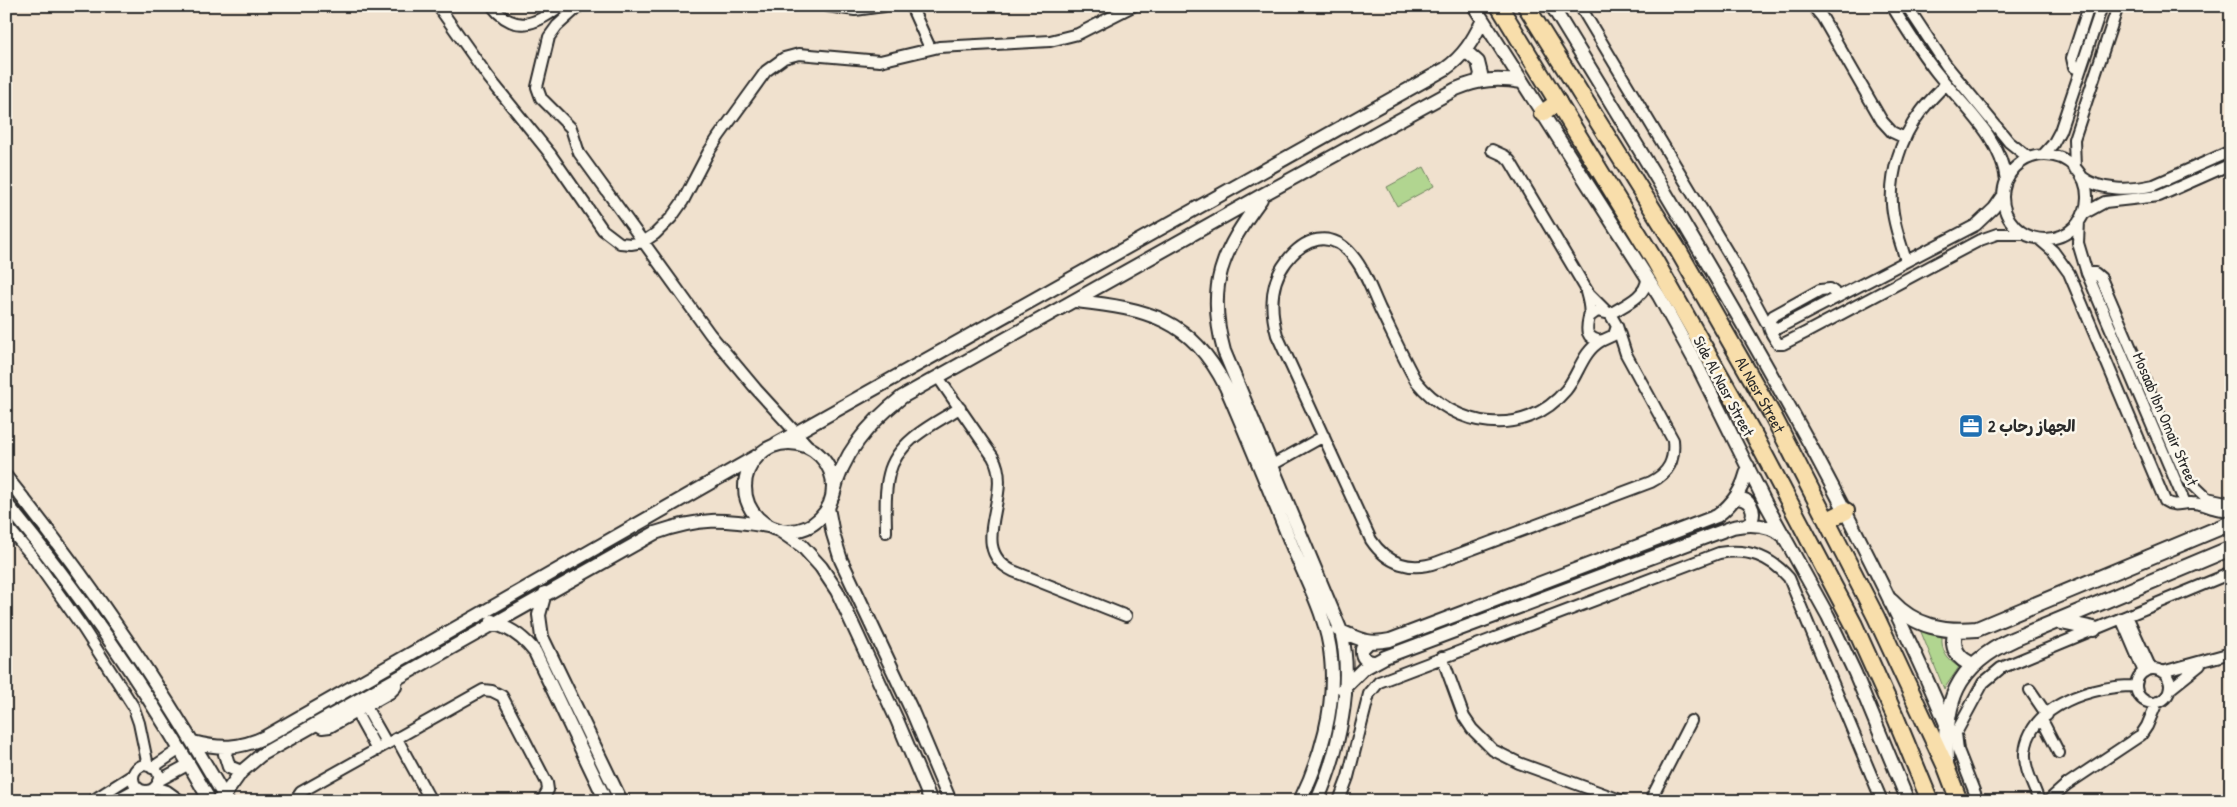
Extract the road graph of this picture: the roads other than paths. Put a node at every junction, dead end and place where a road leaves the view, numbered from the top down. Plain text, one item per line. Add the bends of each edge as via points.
1 (438, 6) edge
2 (492, 6) edge
3 (560, 6) edge
4 (579, 6) edge
5 (827, 6) edge
6 (884, 6) edge
7 (911, 6) edge
8 (1133, 6) edge
9 (1474, 6) edge
10 (1498, 6) edge
11 (1526, 6) edge
12 (1552, 6) edge
13 (1580, 6) edge
14 (1813, 6) edge
15 (1892, 6) edge
16 (1907, 6) edge
17 (2089, 6) edge
18 (2102, 6) edge
19 (2118, 6) edge
20 (1483, 20) junction
21 (930, 48) junction
22 (1463, 54) junction
23 (2080, 70) junction
24 (1479, 80) junction
25 (1522, 82) junction
26 (1946, 84) junction
27 (1558, 102) junction
28 (1542, 113) junction
29 (1905, 138) junction
30 (1492, 150) dead end
31 (2231, 151) edge
32 (2043, 156) junction
33 (2029, 158) junction
34 (2231, 164) edge
35 (2078, 173) junction
36 (2006, 180) junction
37 (1264, 194) junction
38 (2003, 195) junction
39 (2081, 218) junction
40 (2024, 234) junction
41 (2039, 239) junction
42 (643, 242) junction
43 (1937, 245) junction
44 (1945, 258) junction
45 (1906, 261) junction
46 (2087, 273) junction
47 (1647, 279) junction
48 (1870, 280) junction
49 (1584, 286) junction
50 (1877, 295) junction
51 (1658, 296) junction
52 (1839, 296) junction
53 (1076, 301) junction
54 (1589, 316) junction
55 (1612, 317) junction
56 (1799, 317) junction
57 (1768, 324) junction
58 (1807, 332) junction
59 (1588, 333) junction
60 (1604, 340) junction
61 (1626, 354) junction
62 (1586, 355) junction
63 (938, 377) junction
64 (960, 408) junction
65 (796, 433) junction
66 (1324, 436) junction
67 (776, 444) junction
68 (810, 447) junction
69 (757, 456) junction
70 (1272, 465) junction
71 (1748, 466) junction
72 (6, 477) edge
73 (1735, 498) junction
74 (830, 502) junction
75 (2185, 503) junction
76 (2231, 503) edge
77 (6, 504) edge
78 (2231, 510) edge
79 (1846, 511) junction
80 (1828, 520) junction
81 (2231, 523) edge
82 (1749, 524) junction
83 (6, 525) edge
84 (774, 528) junction
85 (886, 532) dead end
86 (1787, 538) junction
87 (2231, 548) edge
88 (2231, 573) edge
89 (540, 581) junction
90 (546, 595) junction
91 (1892, 601) junction
92 (486, 611) junction
93 (1126, 616) dead end
94 (2124, 617) junction
95 (2058, 621) junction
96 (494, 624) junction
97 (2094, 629) junction
98 (1341, 631) junction
99 (1956, 631) junction
100 (1327, 634) junction
101 (1369, 642) junction
102 (2231, 653) edge
103 (1442, 657) junction
104 (2210, 660) junction
105 (1373, 662) junction
106 (1974, 664) junction
107 (2148, 670) junction
108 (2162, 672) junction
109 (397, 678) junction
110 (2136, 686) junction
111 (1346, 687) junction
112 (2170, 689) junction
113 (1331, 690) junction
114 (2030, 690) dead end
115 (2157, 702) junction
116 (366, 706) junction
117 (356, 712) junction
118 (2044, 718) junction
119 (1690, 721) dead end
120 (315, 724) junction
121 (1946, 724) junction
122 (397, 738) junction
123 (193, 742) junction
124 (387, 744) junction
125 (227, 748) junction
126 (180, 749) junction
127 (377, 750) junction
128 (2060, 753) dead end
129 (189, 764) junction
130 (150, 767) junction
131 (1946, 767) junction
132 (241, 772) junction
133 (133, 775) junction
134 (2032, 781) junction
135 (157, 784) junction
136 (2066, 785) junction
137 (138, 788) junction
138 (222, 799) edge
139 (92, 801) edge
140 (114, 801) edge
141 (181, 801) edge
142 (210, 801) edge
143 (295, 801) edge
144 (431, 801) edge
145 (542, 801) edge
146 (606, 801) edge
147 (621, 801) edge
148 (931, 801) edge
149 (950, 801) edge
150 (1300, 801) edge
151 (1317, 801) edge
152 (1339, 801) edge
153 (1623, 801) edge
154 (1650, 801) edge
155 (1882, 801) edge
156 (1908, 801) edge
157 (1930, 801) edge
158 (1959, 801) edge
159 (1978, 801) edge
160 (2039, 801) edge
161 (2048, 801) edge

1 - 42 street via 489,78 551,155 603,230 620,243
2 - 3 street via 502,17 522,25 543,20
4 - 42 street via 549,37 537,90 571,128 580,153
5 - 6 street via 856,10
7 - 21 street
8 - 21 street via 1060,40
9 - 20 street, Side Al Nasr Street
10 - 27 main road, Al Nasr Street
11 - 80 main road, Al Nasr Street via 1678,250 1751,376
12 - 79 street via 1699,248
13 - 57 street
14 - 29 street via 1882,121 1892,132
15 - 26 street
16 - 33 street via 1946,65 2009,142
17 - 23 street via 2072,58 2074,68
18 - 23 street
19 - 35 street via 2074,138 2072,149
20 - 22 street
20 - 25 street, Side Al Nasr Street
21 - 42 street via 880,60 799,54 777,61 766,71 716,140 677,211
22 - 24 street via 1468,53 1478,62 1481,68
22 - 65 street via 1445,69
23 - 32 street via 2057,138
24 - 25 street
24 - 37 street via 1456,89
25 - 28 street, Side Al Nasr Street
26 - 29 street via 1920,113
26 - 36 street via 1994,142 2003,160
27 - 28 main road
27 - 157 main road, Al Nasr Street via 1686,314 1808,536 1875,671
28 - 47 street, Side Al Nasr Street
29 - 45 street via 1892,192 1895,223
30 - 49 street via 1510,161
31 - 35 street via 2141,188 2108,188 2093,184
32 - 33 street
32 - 35 street via 2064,160
33 - 36 street
34 - 39 street via 2159,196 2105,202
35 - 39 street via 2086,200
36 - 38 street
37 - 53 street
37 - 70 street via 1230,245 1218,284 1216,312 1224,352
38 - 40 street via 2008,217
38 - 43 street via 1983,220
39 - 41 street via 2062,236
39 - 46 street, Mosaab Ibn Omair Street via 2078,243
40 - 41 street
40 - 44 street via 1988,237
41 - 75 street, Mosaab Ibn Omair Street via 2053,250 2069,273 2163,496 2170,504
42 - 65 street via 710,334
43 - 44 street
43 - 45 street
44 - 50 street
45 - 48 street
46 - 75 street, Mosaab Ibn Omair Street
46 - 76 street via 2095,273 2101,278 2187,479 2207,498
47 - 51 street, Side Al Nasr Street
47 - 55 street via 1646,288 1640,295
48 - 50 street
48 - 52 street
49 - 54 street
49 - 55 street
50 - 58 street
51 - 55 street via 1643,298
51 - 71 street, Side Al Nasr Street
52 - 56 street
52 - 57 street via 1830,290 1820,290 1773,316
53 - 63 street
53 - 100 street via 1161,318 1189,335 1209,358 1237,413
54 - 55 street via 1597,311
54 - 59 street
55 - 60 street via 1614,335
55 - 61 street
56 - 57 street via 1778,328
56 - 58 street
57 - 58 street via 1780,344
59 - 60 street
59 - 62 street
60 - 61 street
60 - 62 street
61 - 66 street via 1672,440 1672,461 1660,478 1434,564 1398,564 1378,550
62 - 66 street via 1565,391 1530,416 1488,422 1461,416 1436,402 1416,381 1352,255 1334,242 1313,240 1303,244 1284,265 1273,292 1272,306 1277,335
63 - 64 street
63 - 74 street via 902,397 871,424 846,458
64 - 85 street via 920,432 893,462 887,484
64 - 93 street via 999,469 991,540 998,560 1013,570
65 - 67 street
65 - 68 street
66 - 70 street
67 - 68 street via 787,442
67 - 69 street
68 - 74 street via 827,463 834,485
69 - 84 street via 746,476 745,488 751,510
69 - 89 street
70 - 98 street
71 - 73 street via 1744,483
71 - 86 street, Side Al Nasr Street
72 - 123 street via 92,588
73 - 82 street via 1745,500 1751,506 1753,515
73 - 101 street via 1716,516 1390,640
74 - 84 street via 821,518 802,530
74 - 149 street via 833,534 842,560
75 - 78 street
77 - 126 street via 78,596
79 - 80 main road
79 - 91 street
80 - 131 main road, Al Nasr Street
81 - 99 main road via 1997,622 1977,629
82 - 86 street via 1765,526
82 - 105 street via 1724,530
83 - 130 street via 83,628 133,706
84 - 90 street via 736,521 704,520 679,525 655,534
84 - 148 street via 802,546 837,591
86 - 156 street, Side Al Nasr Street via 1842,644
87 - 95 main road
88 - 94 street
89 - 90 street
89 - 92 street
90 - 96 street
90 - 147 street via 540,615 542,637
91 - 99 main road via 1901,612 1918,622
91 - 121 street
92 - 96 street
92 - 125 street via 265,737
94 - 97 street
94 - 107 street
95 - 97 main road
95 - 106 main road via 1996,648
96 - 109 street
96 - 146 street via 512,630 535,652
97 - 159 street via 2001,668 1983,683 1960,722 1956,739
98 - 100 street via 1333,630
98 - 101 street
98 - 111 street via 1347,664
99 - 106 main road via 1954,643 1958,655
100 - 113 street via 1332,662
101 - 105 street via 1362,649 1362,655
102 - 104 street
103 - 152 street via 1387,678 1373,687 1366,701
103 - 153 street via 1464,717 1493,750 1519,763
103 - 155 street via 1719,553 1732,551 1758,555 1781,568 1796,590
104 - 108 street
104 - 112 street via 2190,671
105 - 111 street
106 - 121 main road via 1953,695
107 - 108 street
107 - 110 street via 2138,678
108 - 112 street
109 - 116 street via 396,687 390,693
109 - 120 street
110 - 115 street via 2143,699
110 - 118 street via 2089,692 2068,701
111 - 113 street
111 - 151 street via 1331,764
112 - 115 street
113 - 150 street via 1318,755
114 - 118 street
115 - 136 street via 2141,735
116 - 117 street
116 - 124 street
117 - 120 street via 326,728
117 - 127 street
118 - 128 street
118 - 134 street via 2032,732 2026,746 2025,760
119 - 154 street
120 - 132 street via 260,755
121 - 131 main road
122 - 124 street
122 - 144 street
122 - 145 street via 483,690 502,696 548,783
123 - 125 street
123 - 138 street
124 - 127 street
125 - 132 street via 229,767
126 - 129 street
126 - 130 street
127 - 143 street via 301,792
129 - 135 street
129 - 142 street
130 - 133 street via 140,767
130 - 135 street via 156,772
131 - 158 main road, Al Nasr Street
132 - 138 street
133 - 137 street
133 - 139 street
134 - 136 street via 2047,790
134 - 160 street
135 - 137 street via 149,790
135 - 141 street
136 - 161 street
137 - 140 street

